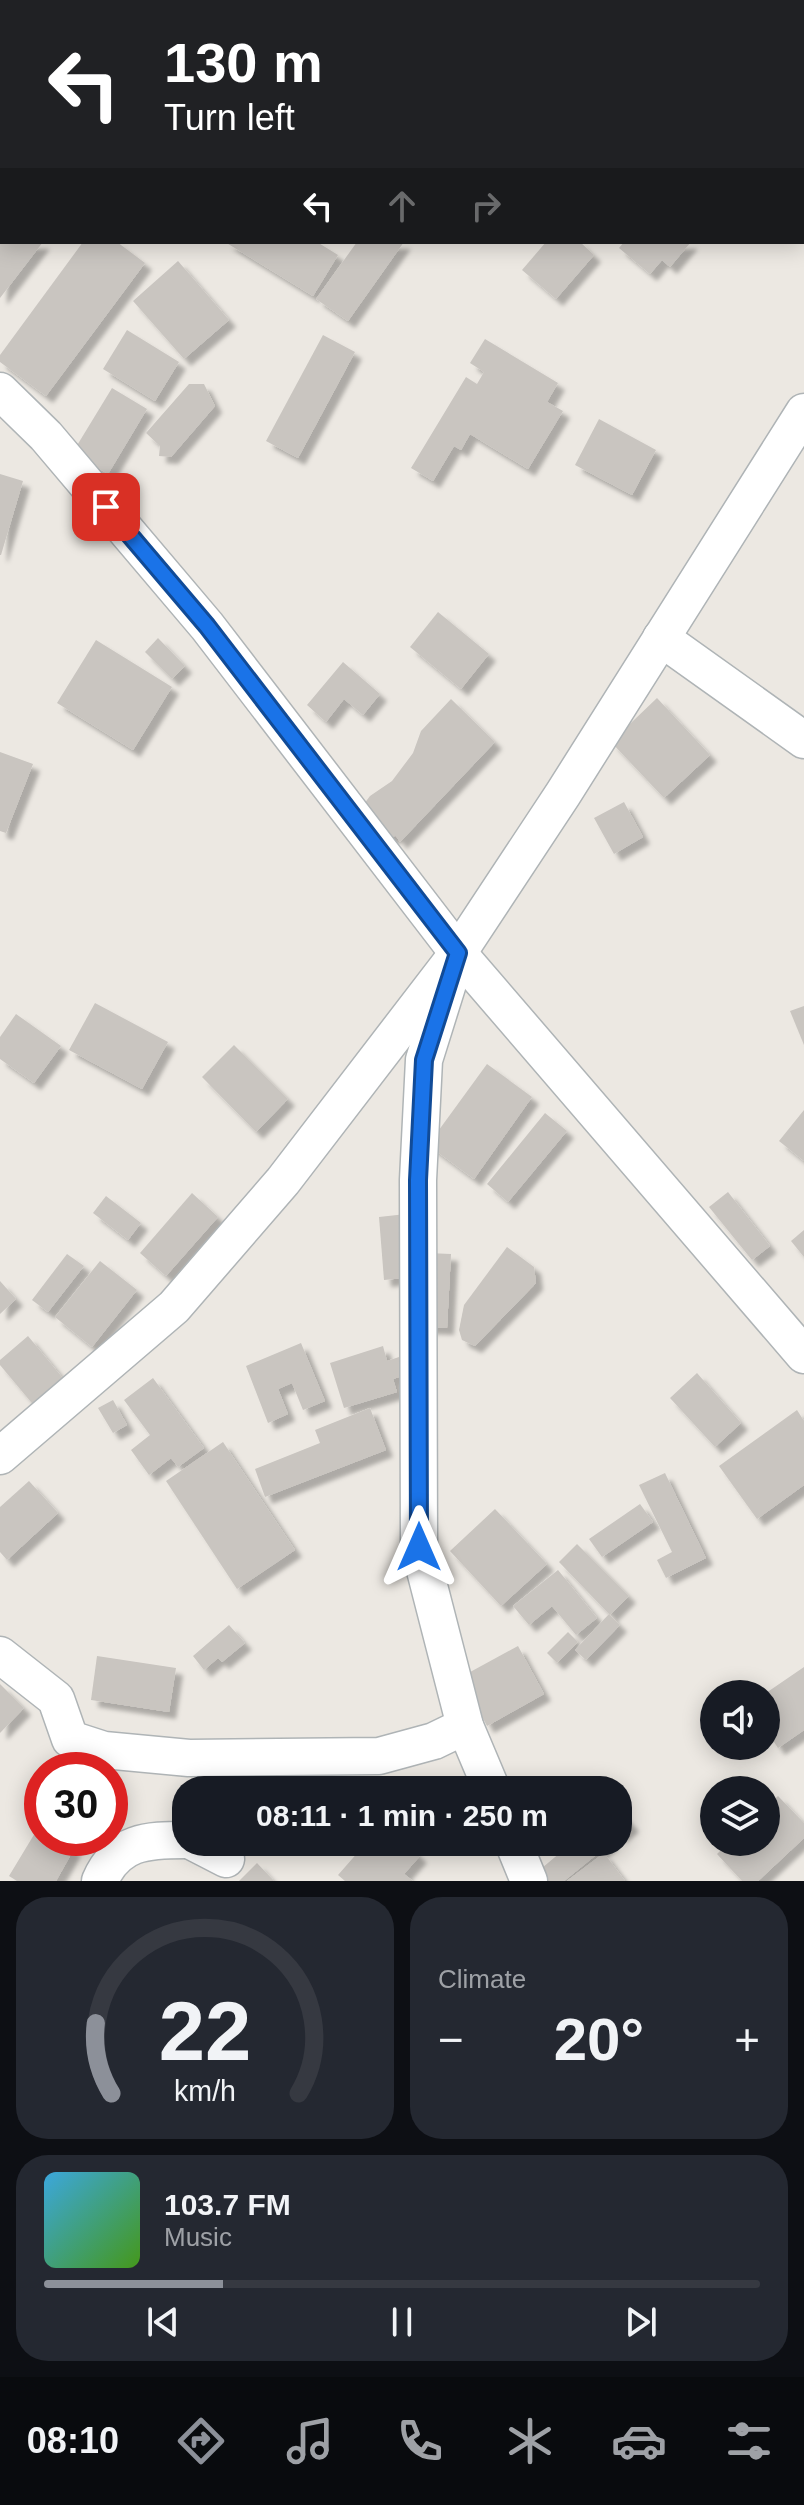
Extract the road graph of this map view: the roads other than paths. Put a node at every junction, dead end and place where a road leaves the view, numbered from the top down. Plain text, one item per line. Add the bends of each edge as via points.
1 (0, 391) edge
2 (804, 412) edge
3 (661, 638) junction
4 (804, 740) edge
5 (458, 953) junction
6 (804, 1355) edge
7 (0, 1456) edge
8 (0, 1655) edge
9 (465, 1726) junction
10 (486, 1776) edge
11 (172, 1841) edge
12 (220, 1856) edge
13 (519, 1856) edge
14 (226, 1859) dead end
15 (100, 1881) edge
16 (529, 1881) edge

1 - 5 street via 46,436 207,626
2 - 3 street
3 - 4 street
3 - 5 street
5 - 6 street
5 - 7 street via 283,1181 174,1307
5 - 9 street via 424,1060 418,1180 419,1547
8 - 9 street via 56,1699 70,1739 104,1750 189,1758 379,1756
9 - 10 street
11 - 15 street via 132,1844 106,1866
12 - 14 street
13 - 16 street

